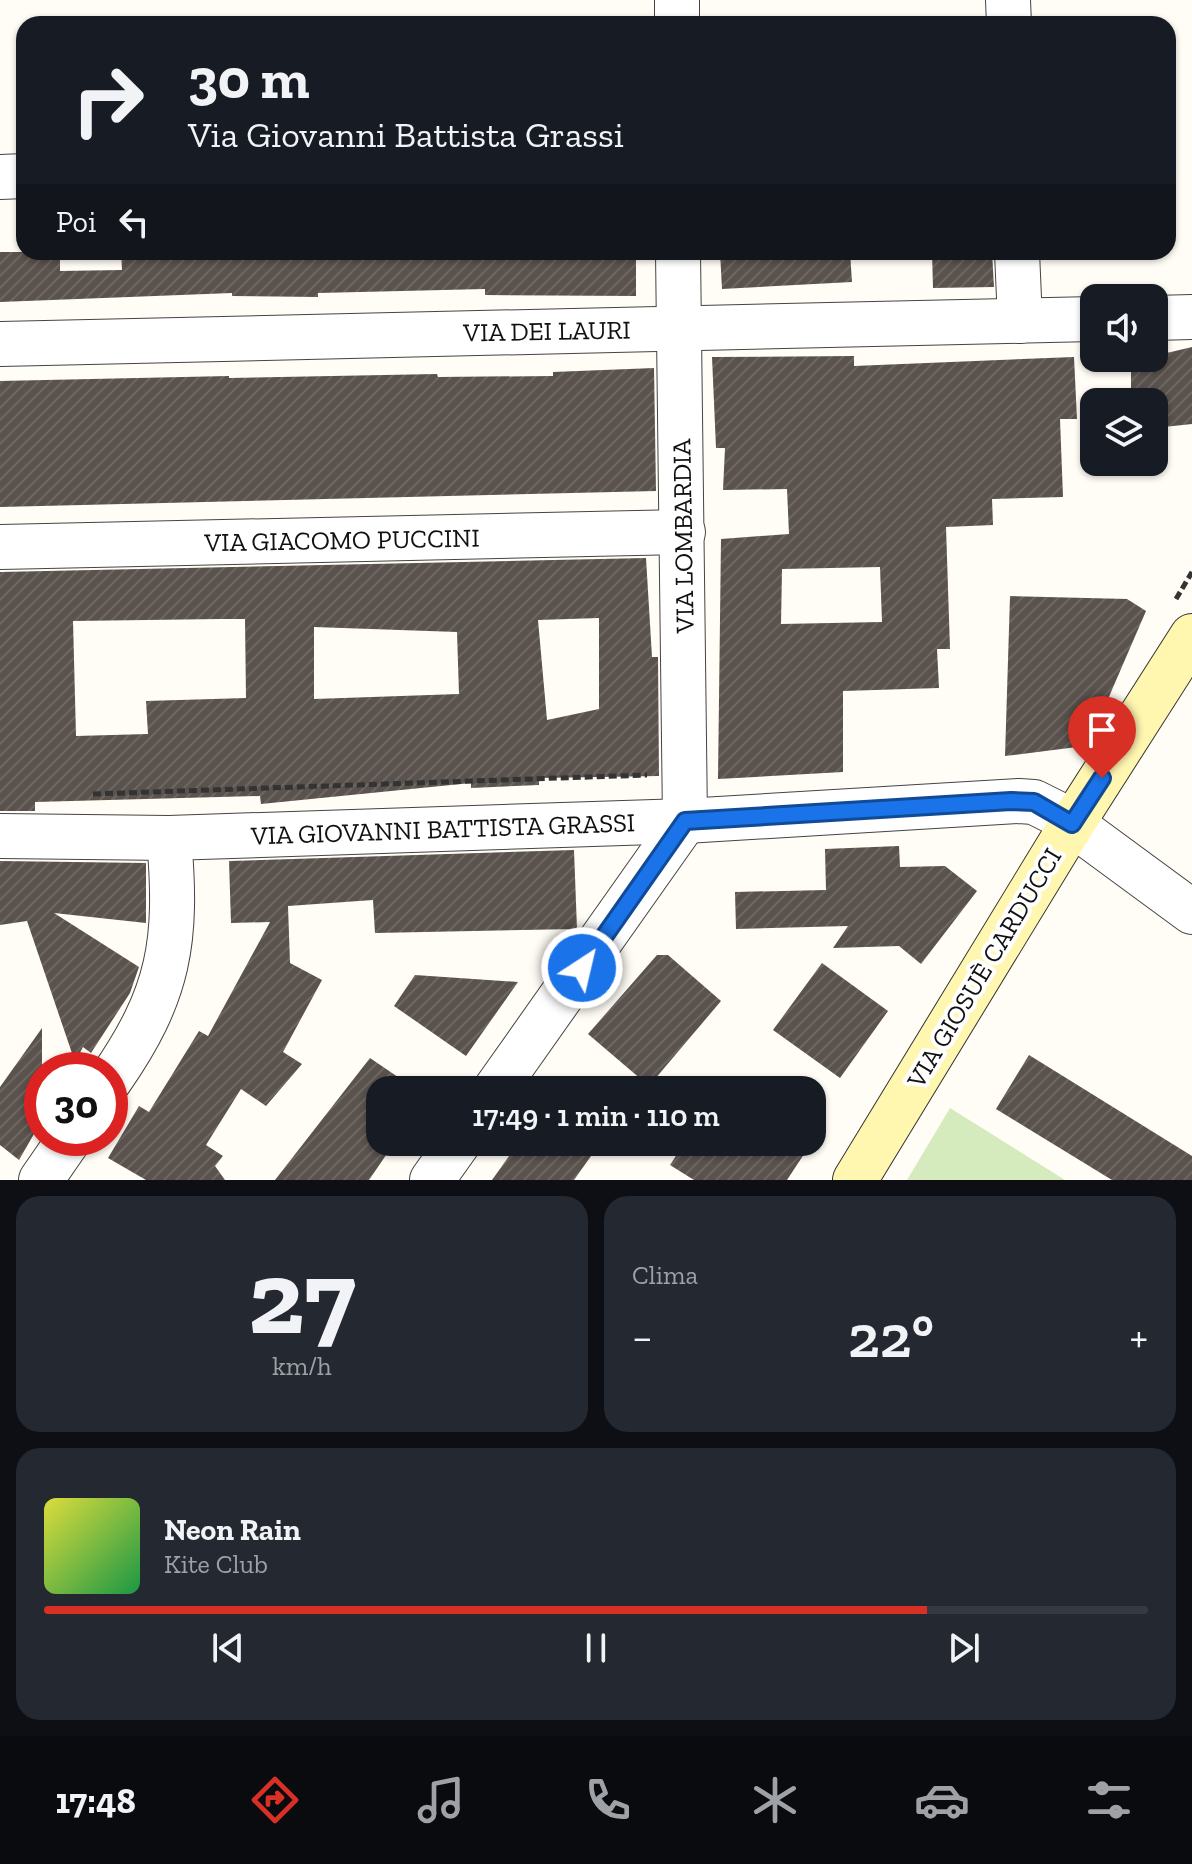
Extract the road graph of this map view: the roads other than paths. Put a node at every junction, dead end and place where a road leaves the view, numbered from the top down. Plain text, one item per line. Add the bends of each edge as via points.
1 (678, 260) edge
2 (1017, 260) edge
3 (1192, 317) edge
4 (1168, 318) edge
5 (1080, 319) edge
6 (1020, 321) junction
7 (680, 329) junction
8 (0, 344) edge
9 (683, 532) junction
10 (0, 547) edge
11 (1180, 623) edge
12 (685, 821) junction
13 (1072, 824) junction
14 (0, 836) edge
15 (169, 838) junction
16 (1192, 912) edge
17 (127, 1052) edge
18 (505, 1076) edge
19 (58, 1156) edge
20 (449, 1156) edge
21 (41, 1180) edge
22 (432, 1180) edge
23 (855, 1180) edge

1 - 7 street, VIA LOMBARDIA
2 - 6 street
3 - 4 street
5 - 6 street, VIA DEI LAURI
6 - 7 street, VIA DEI LAURI
7 - 8 street, VIA DEI LAURI
7 - 9 street, VIA LOMBARDIA
9 - 10 street, VIA GIACOMO PUCCINI
9 - 12 street, VIA LOMBARDIA
11 - 13 street, VIA GIOSUÈ CARDUCCI
12 - 13 street, VIA GIOVANNI BATTISTA GRASSI via 1011,801 1034,802
12 - 15 street, VIA GIOVANNI BATTISTA GRASSI
12 - 18 street
13 - 16 street, VIA GIOVANNI BATTISTA GRASSI
13 - 23 street, VIA GIOSUÈ CARDUCCI
14 - 15 street, VIA GIOVANNI BATTISTA GRASSI
15 - 17 street via 173,904 166,966 152,1010
19 - 21 street
20 - 22 street

